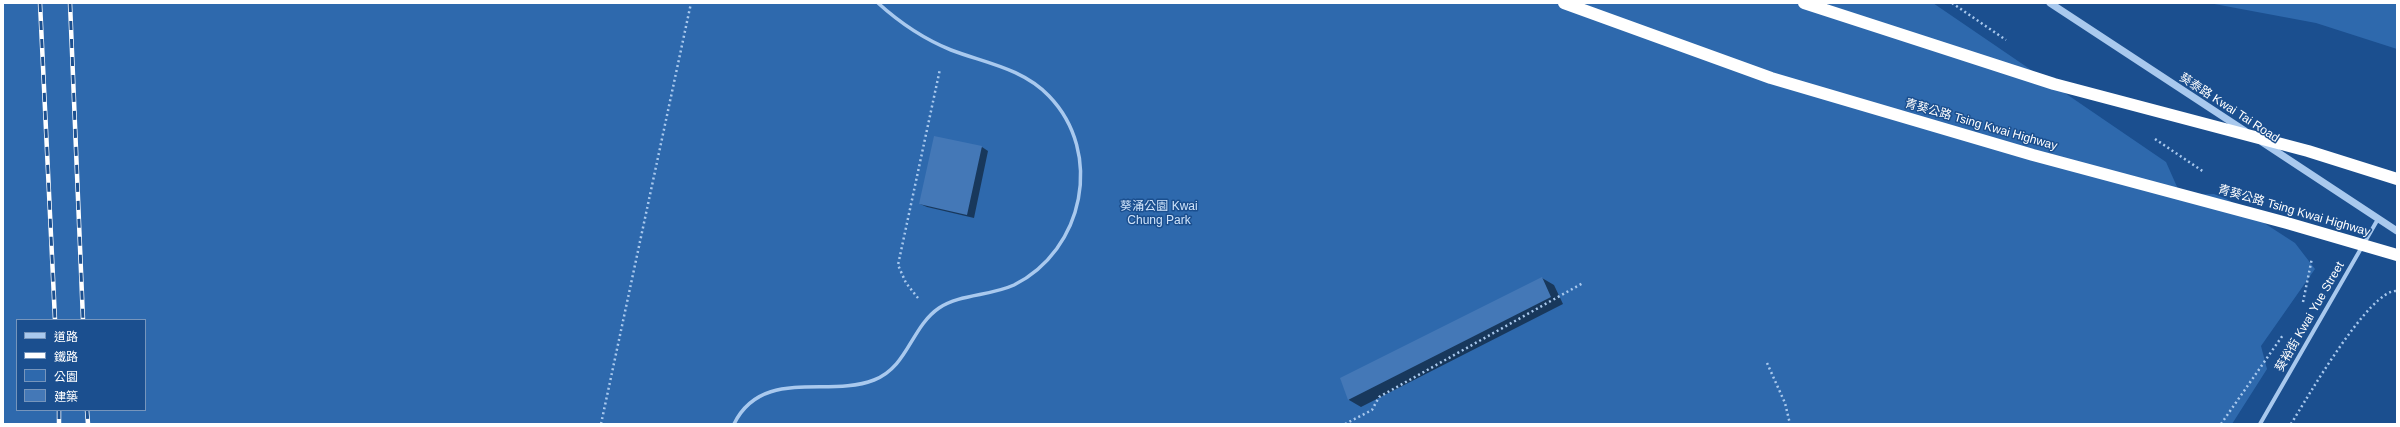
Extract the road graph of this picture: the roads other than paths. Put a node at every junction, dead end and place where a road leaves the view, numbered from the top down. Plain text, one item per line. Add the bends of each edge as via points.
1 (878, 3) edge
2 (1564, 3) edge
3 (1804, 3) edge
4 (2050, 3) edge
5 (2397, 179) edge
6 (2378, 219) junction
7 (2397, 231) edge
8 (2397, 255) edge
9 (734, 424) edge
10 (2260, 424) edge

1 - 9 street via 913,31 950,50 1016,72 1049,96 1072,132 1082,173 1081,191 1070,228 1060,245 1038,269 1003,290 954,301 930,314 901,360 890,371 876,379 852,386 794,387 772,391 747,407
2 - 8 highway, 青葵公路 Tsing Kwai Highway, bridge via 1771,78 2033,155
3 - 5 highway, bridge via 2054,84 2308,151
4 - 6 street, 葵泰路 Kwai Tai Road
6 - 7 street, 葵泰路 Kwai Tai Road
6 - 10 street, 葵裕街 Kwai Yue Street

